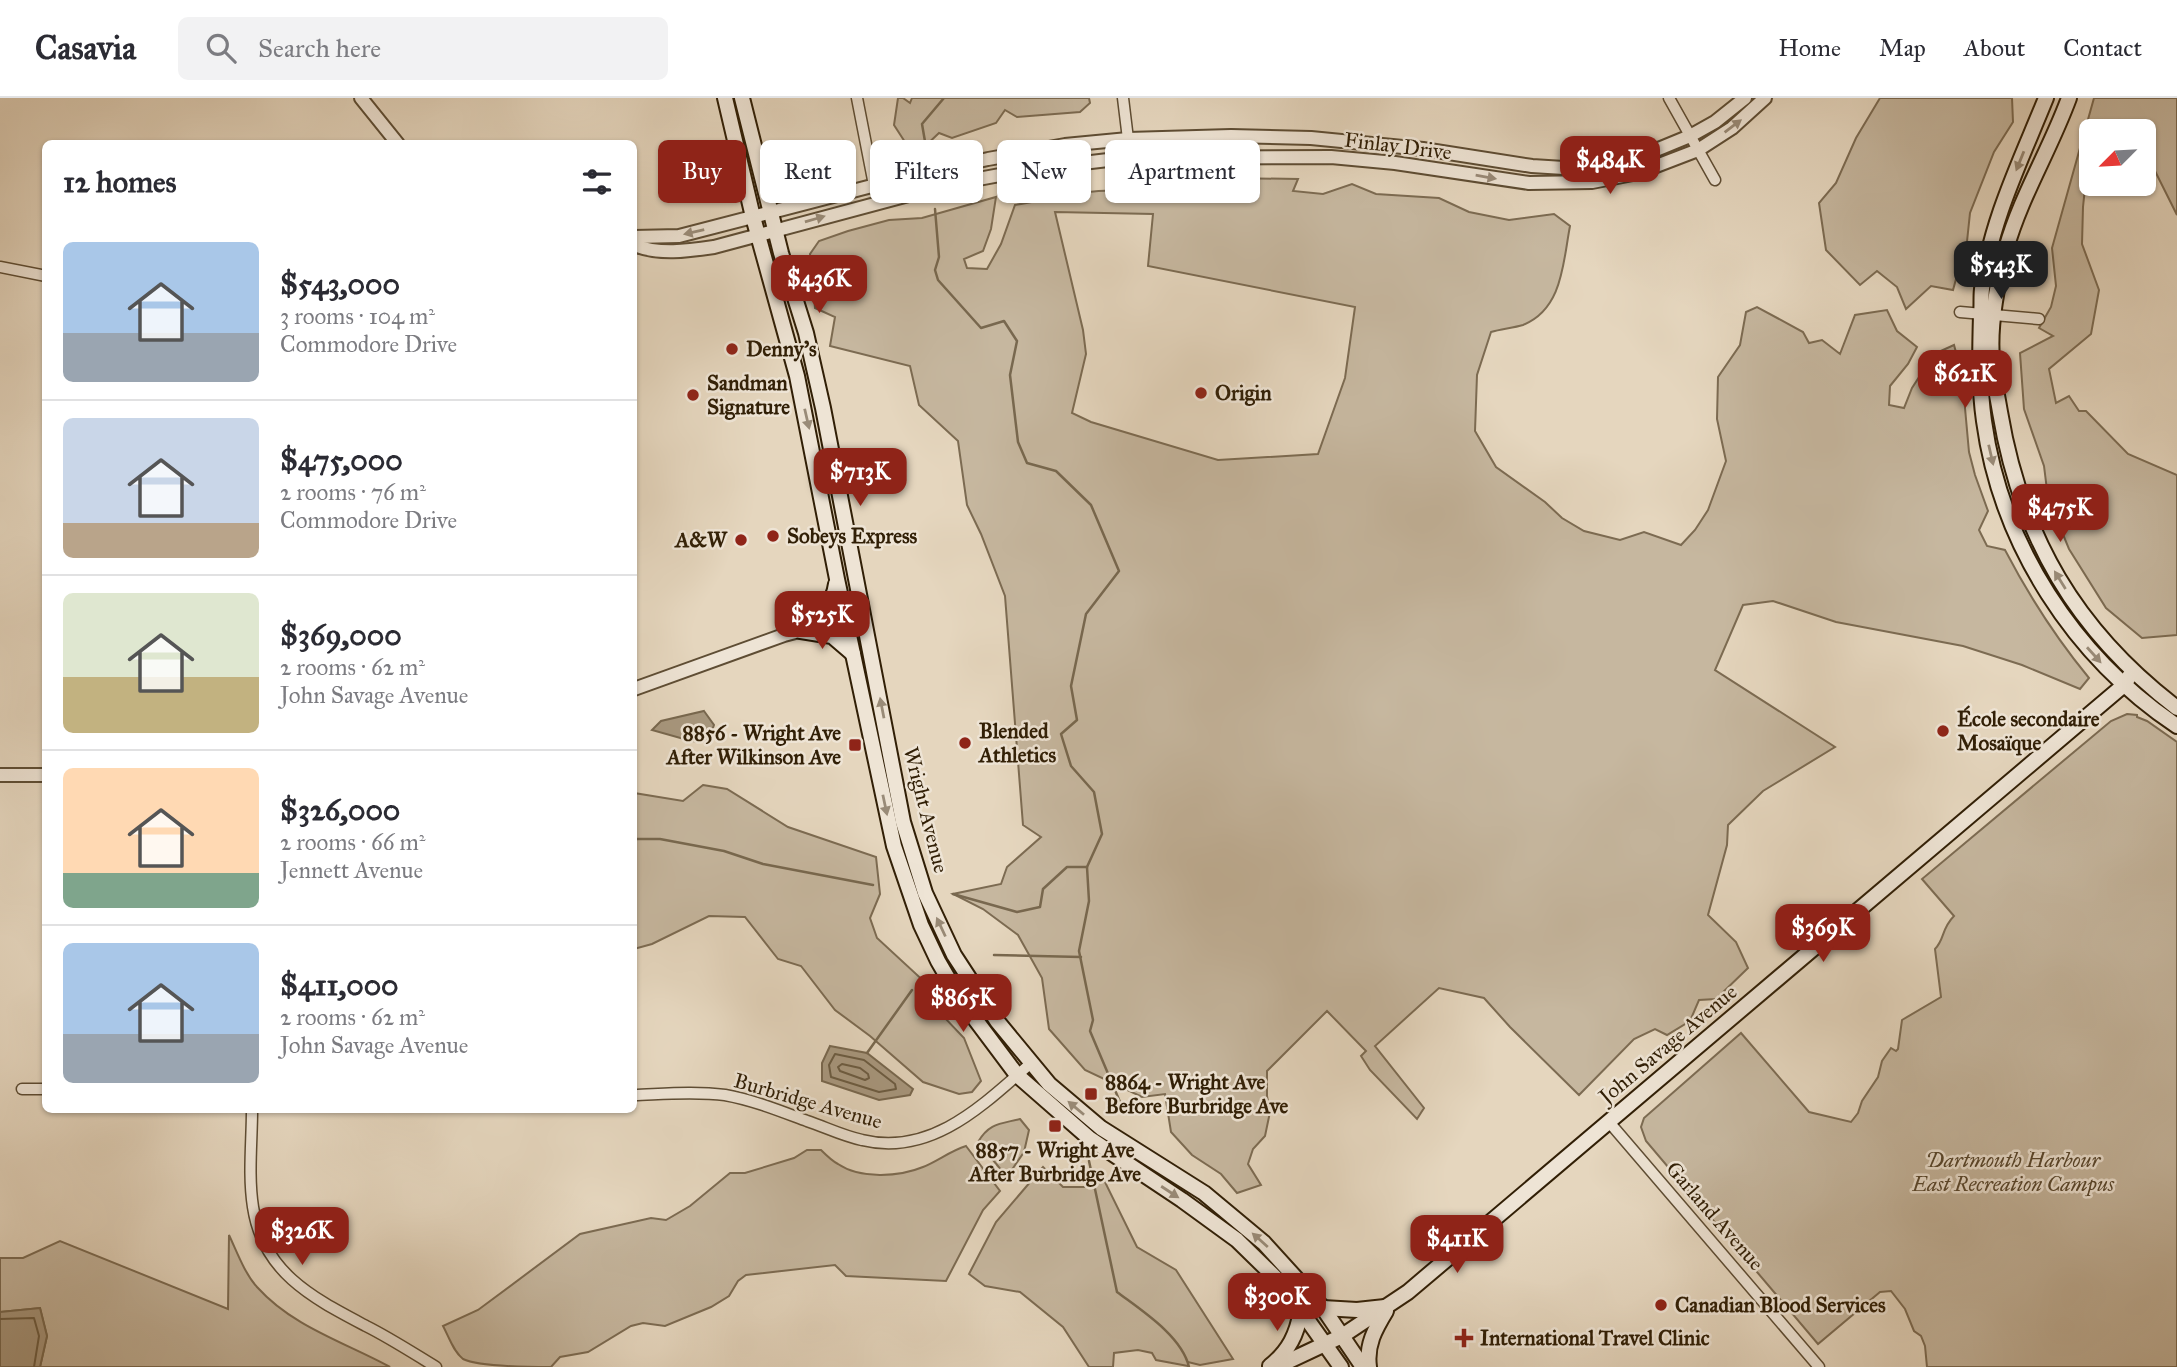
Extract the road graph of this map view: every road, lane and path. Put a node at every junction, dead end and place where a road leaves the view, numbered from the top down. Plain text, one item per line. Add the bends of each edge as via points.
1 (361, 98) edge
2 (725, 98) edge
3 (742, 98) edge
4 (857, 98) edge
5 (1123, 98) edge
6 (1669, 98) edge
7 (1745, 98) edge
8 (1765, 98) edge
9 (2046, 98) edge
10 (2069, 98) edge
11 (1690, 136) junction
12 (1128, 139) junction
13 (395, 140) edge
14 (1698, 150) junction
15 (1260, 157) edge
16 (1105, 160) edge
17 (983, 161) edge
18 (870, 165) edge
19 (1715, 180) dead end
20 (870, 186) edge
21 (771, 213) junction
22 (753, 217) junction
23 (775, 230) junction
24 (758, 235) junction
25 (637, 237) edge
26 (637, 246) edge
27 (0, 267) edge
28 (42, 275) edge
29 (1960, 312) dead end
30 (1988, 316) junction
31 (2039, 319) dead end
32 (837, 579) junction
33 (863, 614) junction
34 (845, 618) junction
35 (800, 631) junction
36 (853, 654) junction
37 (2132, 672) junction
38 (2124, 685) junction
39 (637, 688) edge
40 (2177, 708) edge
41 (2177, 726) edge
42 (0, 775) edge
43 (42, 775) edge
44 (1030, 1064) junction
45 (1017, 1075) junction
46 (22, 1089) dead end
47 (42, 1089) edge
48 (637, 1095) edge
49 (252, 1113) edge
50 (1609, 1122) junction
51 (1388, 1307) junction
52 (1323, 1308) junction
53 (1301, 1311) junction
54 (1342, 1336) junction
55 (1326, 1345) junction
56 (1812, 1365) edge
57 (436, 1367) edge
58 (1268, 1367) edge
59 (1276, 1367) edge
60 (1340, 1367) edge
61 (1363, 1367) edge
62 (1369, 1367) edge

1 - 13 street
2 - 22 main road, Wright Avenue
3 - 21 main road, Wright Avenue
4 - 18 street
5 - 12 street
6 - 11 street
7 - 11 street, Finlay Drive
14 -> 8 street, Finlay Drive
9 -> 30 main road via 1992,240 1981,291
10 - 30 main road via 2016,217
11 - 12 street, Finlay Drive via 1625,161 1564,168 1327,139
11 - 14 street
12 - 17 street, Finlay Drive
15 -> 14 street, Finlay Drive via 1331,157 1561,184 1638,173
14 - 19 street
23 -> 16 street, Finlay Drive via 967,180
20 - 21 street, Finlay Drive
21 - 22 street, Finlay Drive
21 - 23 main road, Wright Avenue
22 - 24 main road, Wright Avenue
22 -> 25 street, Finlay Drive via 679,236
23 - 24 street, Finlay Drive
23 - 33 main road, Wright Avenue via 806,333
24 - 26 street, Finlay Drive via 688,251
24 -> 32 main road, Wright Avenue via 797,376
27 - 28 street
29 - 30 street
30 - 31 street
37 -> 30 main road via 2070,596 2026,513 2010,464 1996,393
30 -> 38 main road via 1980,360 1984,422 2005,507 2029,562 2057,608
32 - 34 main road, Wright Avenue
32 - 35 main road via 828,608
33 - 34 street
44 -> 33 main road, Wright Avenue via 954,955 925,893 903,822
34 - 35 street
34 - 36 main road, Wright Avenue
35 - 36 main road via 832,636
35 - 39 street
36 -> 45 main road, Wright Avenue via 894,846 916,912 960,999
37 - 38 main road, John Savage Avenue
37 - 40 main road
38 - 41 main road
38 - 50 main road, John Savage Avenue
42 - 43 street
44 - 45 street, Burbridge Avenue
52 -> 44 main road, Wright Avenue via 1280,1258 1237,1219 1205,1193 1101,1128
45 - 48 street, Burbridge Avenue via 971,1115 906,1143 862,1140 726,1096
45 -> 53 main road, Wright Avenue via 1088,1138 1237,1240 1282,1284
46 - 47 street
49 - 57 street via 253,1205 264,1243 276,1264 323,1303
50 - 51 main road, John Savage Avenue
50 - 56 street, Garland Avenue
51 - 52 main road
51 - 54 main road, John Savage Avenue
51 - 62 main road via 1372,1334
52 - 54 main road, Wright Avenue
53 - 55 main road, Wright Avenue
53 - 58 main road via 1293,1340
54 - 55 main road, John Savage Avenue
54 - 61 main road, Wright Avenue
55 - 59 main road, John Savage Avenue
55 - 60 main road, Wright Avenue

